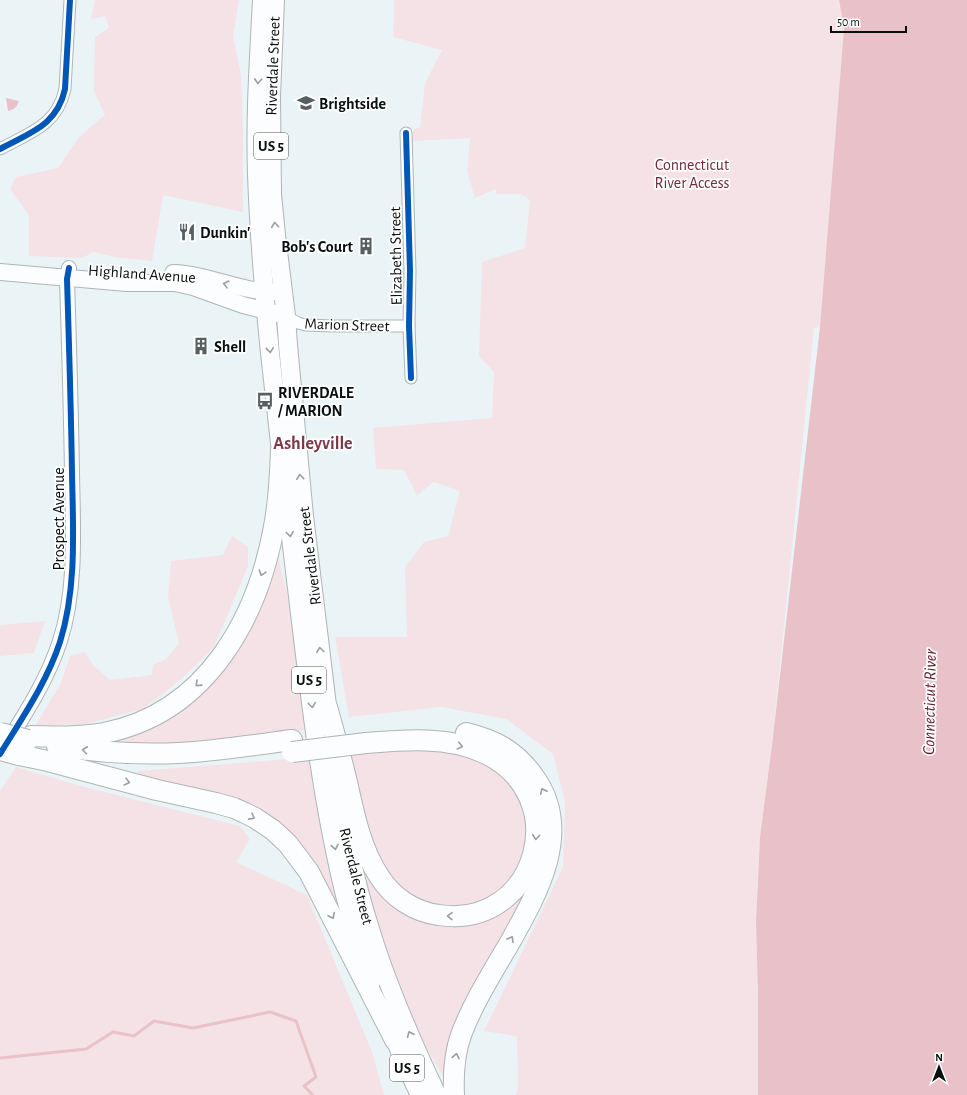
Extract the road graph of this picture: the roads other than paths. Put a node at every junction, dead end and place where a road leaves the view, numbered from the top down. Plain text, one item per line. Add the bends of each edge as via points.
1 (70, 0) edge
2 (262, 0) edge
3 (275, 0) edge
4 (406, 133) dead end
5 (0, 149) edge
6 (0, 263) edge
7 (0, 272) edge
8 (68, 273) junction
9 (264, 292) junction
10 (283, 292) junction
11 (266, 311) junction
12 (286, 316) junction
13 (409, 326) junction
14 (411, 378) dead end
15 (281, 451) junction
16 (327, 707) junction
17 (365, 738) junction
18 (2, 739) edge
19 (20, 746) edge
20 (292, 746) junction
21 (48, 761) junction
22 (395, 1040) junction
23 (420, 1095) edge
24 (437, 1095) edge
25 (454, 1095) edge

1 - 5 street via 65,90 56,113 39,128
2 -> 9 main road, Riverdale Street / US 5 via 256,145
10 -> 3 main road, Riverdale Street / US 5 via 271,173
4 - 13 street, Elizabeth Street
6 - 8 main road, Highland Avenue
7 - 8 main road, Highland Avenue
9 -> 8 main road, Highland Avenue via 175,273
8 - 11 main road, Highland Avenue via 127,283 175,283
8 - 19 street, Prospect Avenue via 72,562 68,609 60,641
9 - 10 main road, Highland Avenue
9 - 11 main road, Riverdale Street / US 5
10 - 12 main road, Riverdale Street / US 5
11 - 12 main road, Highland Avenue
11 -> 15 main road, Riverdale Street / US 5
12 - 13 street, Marion Street via 306,325
16 -> 12 main road, Riverdale Street / US 5 via 304,510
13 - 14 street, Elizabeth Street
15 -> 19 highway via 278,498 266,562 235,637 212,669 179,700 137,723 104,733 62,737
15 -> 22 main road, Riverdale Street / US 5 via 312,710 333,840 354,926
17 -> 16 highway via 459,745 481,751 496,759 516,776 529,797 535,814 536,829 532,858 523,877 512,891 485,910 450,917 416,909 390,890 372,864 362,840
24 -> 16 main road, Riverdale Street / US 5 via 390,986 361,900 346,835
17 - 20 highway
25 -> 17 highway via 455,1059 465,1026 484,987 528,911 547,864 552,832 548,804 541,787 525,764 510,751 485,738 432,728 410,728
18 - 19 highway, bridge
20 -> 19 highway via 179,753
19 - 21 highway
20 - 21 highway via 134,766 89,766
21 -> 22 highway via 228,806 255,818 273,830 292,849 309,872
22 - 23 main road, Riverdale Street / US 5

